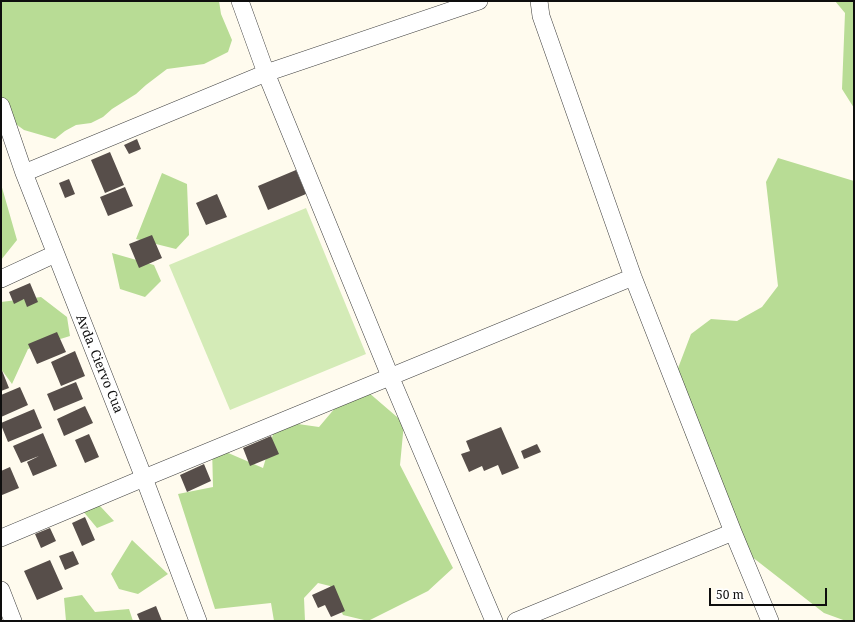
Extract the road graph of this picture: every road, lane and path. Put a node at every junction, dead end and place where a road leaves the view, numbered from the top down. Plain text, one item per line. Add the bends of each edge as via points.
1 (240, 1) edge
2 (479, 1) edge
3 (539, 1) edge
4 (266, 73) junction
5 (1, 106) edge
6 (24, 173) junction
7 (55, 254) junction
8 (633, 276) junction
9 (1, 279) edge
10 (390, 376) junction
11 (144, 478) junction
12 (733, 532) junction
13 (1, 538) edge
14 (2, 596) edge
15 (13, 621) edge
16 (198, 621) edge
17 (494, 621) edge
18 (516, 621) edge
19 (770, 621) edge

1 - 4 street
2 - 4 street
3 - 8 street via 541,16
4 - 6 street
4 - 10 street
5 - 6 street, Avda. Ciervo Cua
6 - 7 street, Avda. Ciervo Cua
7 - 9 street
7 - 11 street, Avda. Ciervo Cua
8 - 10 street
8 - 12 street
10 - 11 street
10 - 17 street
11 - 13 street
11 - 16 street, Avda. Ciervo Cua
12 - 18 street
12 - 19 street
14 - 15 street

